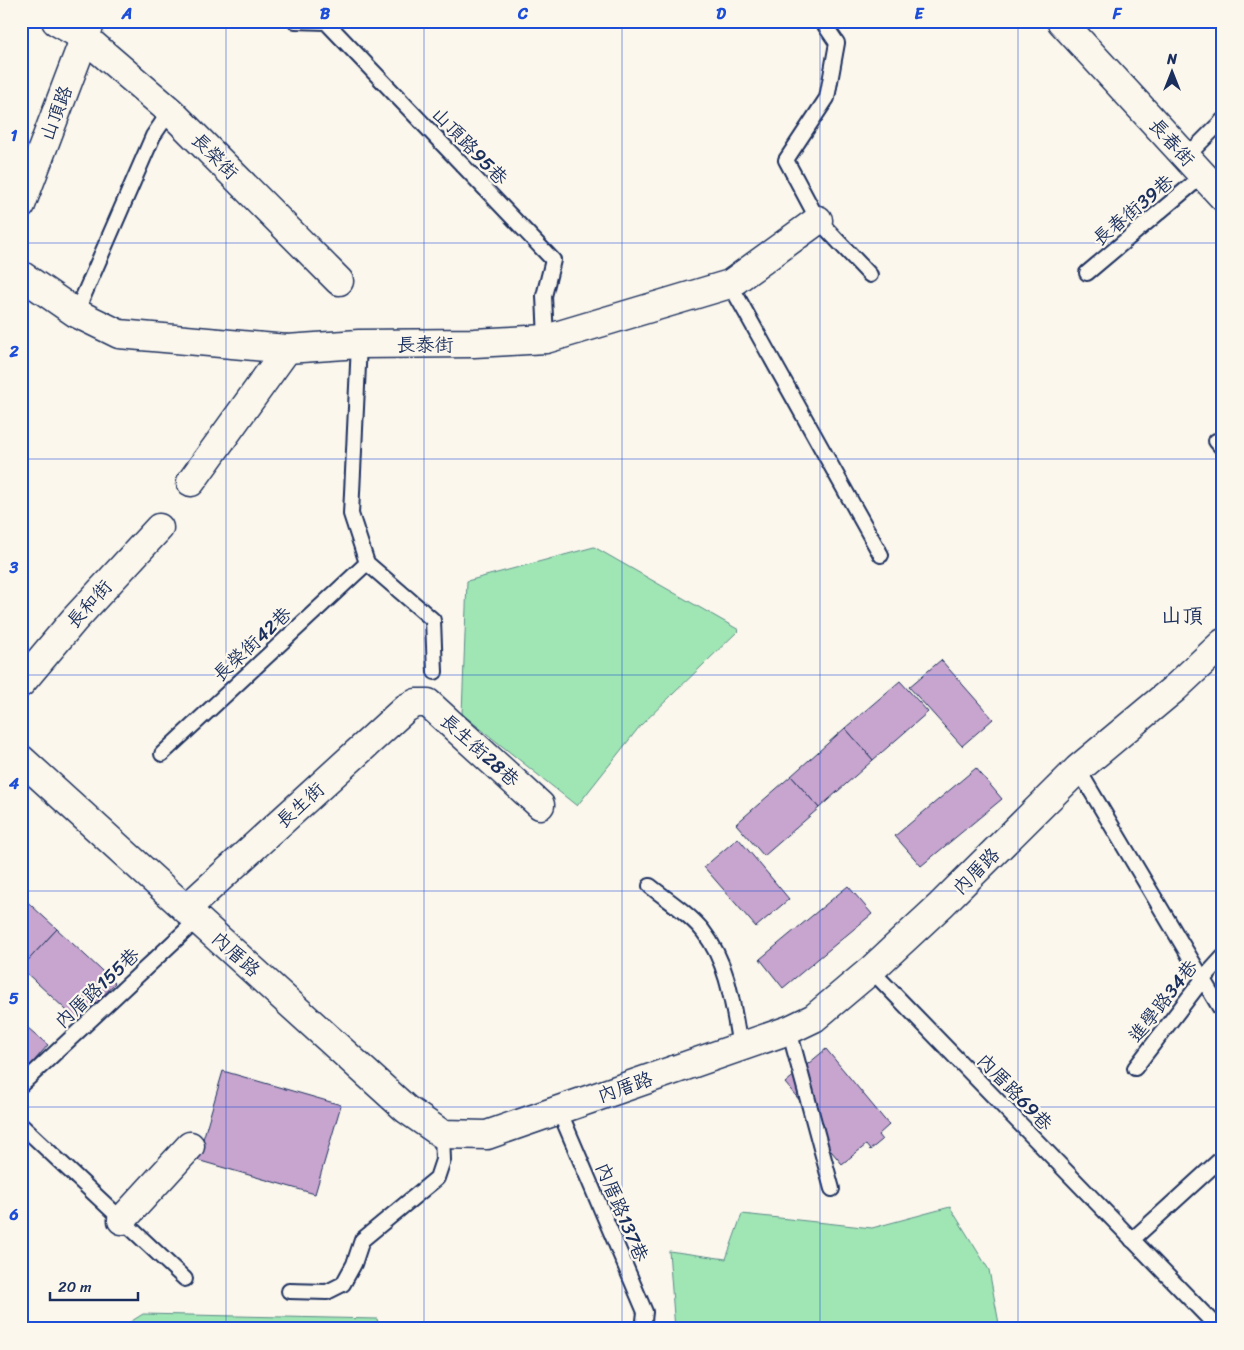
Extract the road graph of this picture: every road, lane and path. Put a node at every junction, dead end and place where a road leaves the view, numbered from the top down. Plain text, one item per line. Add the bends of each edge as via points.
1 (56, 21) edge
2 (295, 21) edge
3 (822, 21) edge
4 (1061, 21) edge
5 (88, 29) edge
6 (170, 111) junction
7 (1223, 120) edge
8 (1194, 167) junction
9 (1223, 197) edge
10 (21, 204) edge
11 (818, 220) junction
12 (1087, 273) dead end
13 (21, 275) edge
14 (870, 275) dead end
15 (339, 281) dead end
16 (730, 284) junction
17 (76, 313) junction
18 (546, 338) junction
19 (359, 344) junction
20 (287, 349) junction
21 (191, 482) dead end
22 (159, 528) dead end
23 (881, 555) dead end
24 (367, 563) junction
25 (1223, 643) edge
26 (435, 672) dead end
27 (21, 683) edge
28 (416, 703) joint
29 (162, 754) dead end
30 (21, 758) edge
31 (1078, 769) junction
32 (540, 805) dead end
33 (650, 886) dead end
34 (192, 914) junction
35 (1223, 957) edge
36 (871, 970) junction
37 (1203, 979) junction
38 (1223, 1013) edge
39 (789, 1030) junction
40 (740, 1047) junction
41 (1134, 1068) dead end
42 (21, 1085) edge
43 (559, 1110) junction
44 (21, 1125) edge
45 (442, 1134) junction
46 (190, 1146) dead end
47 (1223, 1157) edge
48 (832, 1189) dead end
49 (122, 1220) junction
50 (1132, 1240) junction
51 (185, 1278) dead end
52 (288, 1291) dead end
53 (643, 1329) edge
54 (1219, 1329) edge

1 - 5 street, 長榮街
2 - 18 lane, 山頂路95巷 via 326,22 553,260 544,296
3 - 11 lane via 837,43 827,98 786,160
4 - 8 street, 長春街
5 - 6 street, 長榮街
5 - 10 street, 山頂路
6 - 15 street, 長榮街
6 - 17 lane via 153,136
7 - 8 lane, 長春街39巷
8 - 9 street, 長春街
8 - 12 lane, 長春街39巷
11 - 14 lane
11 - 16 street, 長泰街
13 - 17 street, 長泰街
16 - 18 street, 長泰街
16 - 23 lane
17 - 20 street, 長泰街 via 119,334
18 - 19 street, 長泰街 via 474,343
19 - 20 street, 長泰街
19 - 24 lane via 351,514
20 - 21 street
22 - 27 street, 長和街
24 - 26 lane via 433,620
24 - 29 lane, 長榮街42巷
25 - 31 street, 內厝路
28 - 32 street, 長生街28巷 via 428,703
28 - 34 street, 長生街 via 406,708
30 - 34 street, 內厝路
31 - 36 street, 內厝路
31 - 37 lane
33 - 40 lane via 703,930 722,962
34 - 42 lane, 內厝路155巷
34 - 45 street, 內厝路 via 406,1109
35 - 37 lane, 進學路34巷
36 - 39 street, 內厝路 via 814,1018
36 - 50 lane, 內厝路69巷
37 - 38 lane
37 - 41 lane, 進學路34巷
39 - 40 street, 內厝路
39 - 48 lane
40 - 43 street, 內厝路
43 - 45 street, 內厝路 via 487,1135
43 - 53 lane, 內厝路137巷 via 644,1312 646,1323
44 - 49 lane
45 - 52 lane via 443,1160 437,1178 362,1240 343,1284 326,1292
46 - 49 street
47 - 50 lane
49 - 51 lane
50 - 54 lane, 內厝路69巷

